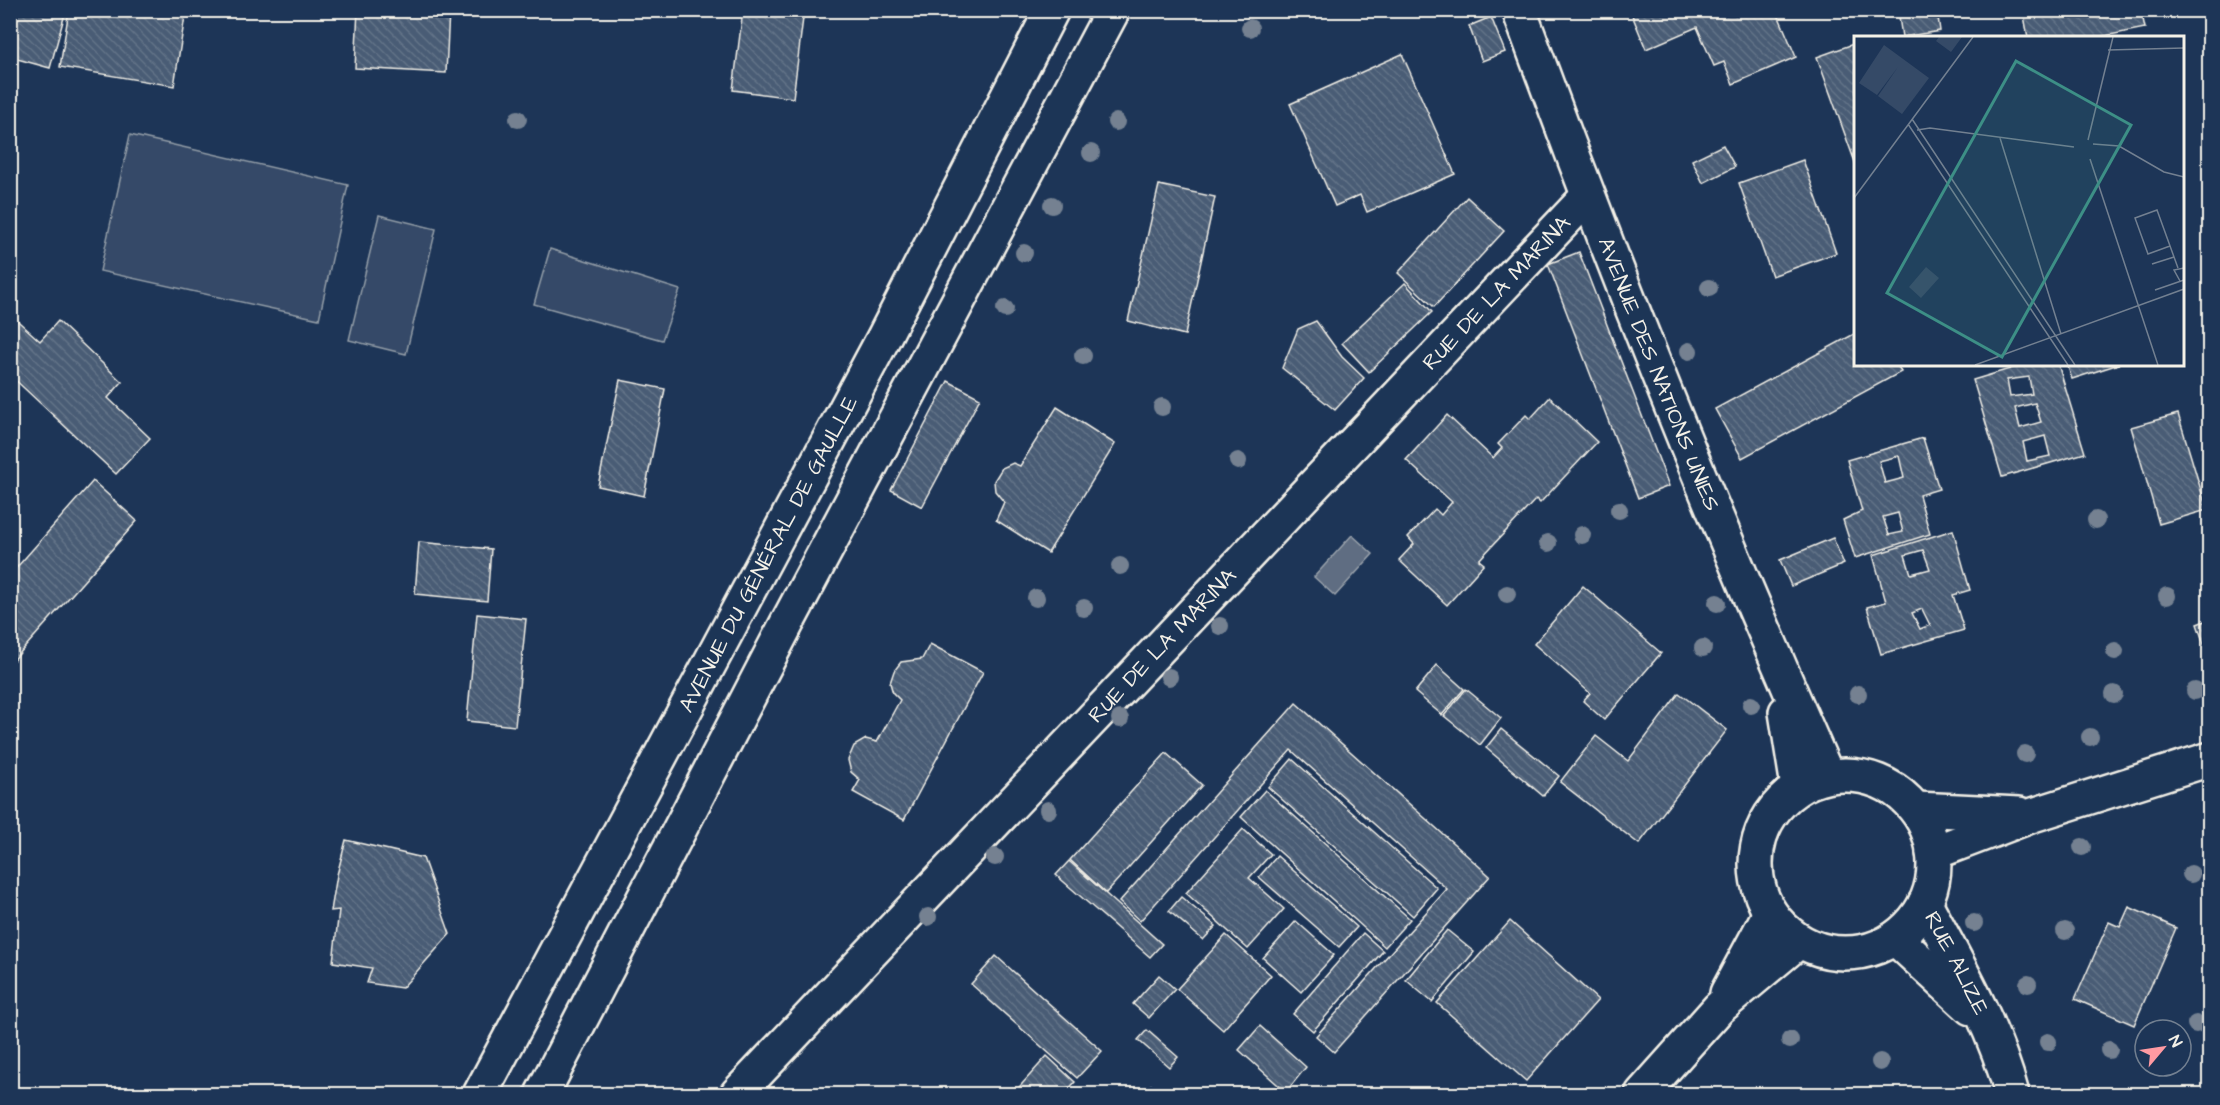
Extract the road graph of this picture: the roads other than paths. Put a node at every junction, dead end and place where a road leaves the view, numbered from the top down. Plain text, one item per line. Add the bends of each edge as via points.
1 (1052, 10) edge
2 (1113, 10) edge
3 (1519, 10) edge
4 (1587, 197) junction
5 (884, 337) junction
6 (929, 357) junction
7 (837, 424) junction
8 (882, 444) junction
9 (2210, 759) edge
10 (1813, 781) junction
11 (1916, 810) junction
12 (2033, 815) junction
13 (1933, 853) junction
14 (1925, 903) junction
15 (1770, 913) junction
16 (1895, 938) junction
17 (1799, 941) junction
18 (1719, 1008) junction
19 (1988, 1023) junction
20 (480, 1095) edge
21 (542, 1095) edge
22 (737, 1095) edge
23 (1642, 1095) edge
24 (2012, 1095) edge

1 - 5 street, AVENUE DU GÉNÉRAL DE GAULLE
2 - 6 street
3 - 4 street, AVENUE DES NATIONS UNIES
4 - 10 street, AVENUE DES NATIONS UNIES via 1779,668
4 - 22 street, RUE DE LA MARINA
5 - 6 street
5 - 7 street, AVENUE DU GÉNÉRAL DE GAULLE
6 - 8 street
7 - 8 street
7 - 20 street, AVENUE DU GÉNÉRAL DE GAULLE
8 - 21 street
9 - 12 street
10 - 11 street via 1851,774 1876,780
10 - 15 street via 1780,802 1766,821 1758,843 1755,867 1759,891
11 - 12 street
11 - 13 street via 1928,830
12 - 13 street
13 - 14 street via 1933,878
14 - 16 street
14 - 19 street, RUE ALIZE
15 - 17 street
15 - 18 street
16 - 17 street via 1872,950 1848,953 1823,951
16 - 19 street, RUE ALIZE
17 - 18 street
18 - 23 street
19 - 24 street, RUE ALIZE

